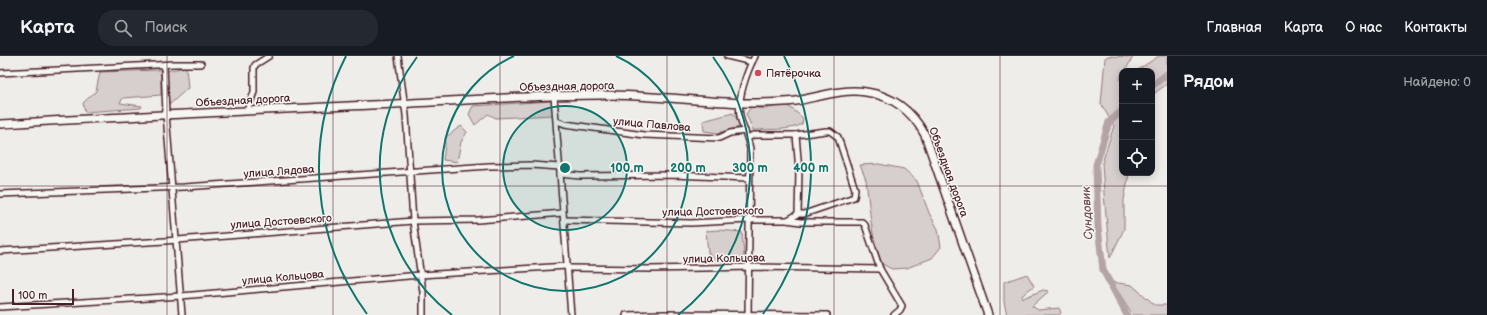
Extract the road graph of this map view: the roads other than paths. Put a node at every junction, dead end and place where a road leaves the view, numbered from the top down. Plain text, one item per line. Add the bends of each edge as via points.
1 (269, 56) edge
2 (398, 56) edge
3 (727, 56) edge
4 (755, 56) edge
5 (752, 62) junction
6 (201, 64) dead end
7 (164, 65) junction
8 (0, 73) edge
9 (554, 96) junction
10 (739, 102) junction
11 (404, 104) junction
12 (246, 111) junction
13 (166, 114) junction
14 (557, 121) junction
15 (0, 124) edge
16 (745, 130) junction
17 (796, 135) junction
18 (748, 138) junction
19 (560, 167) junction
20 (410, 171) junction
21 (560, 174) junction
22 (749, 178) junction
23 (172, 187) junction
24 (0, 194) edge
25 (563, 213) junction
26 (798, 214) junction
27 (564, 220) junction
28 (749, 220) junction
29 (787, 220) junction
30 (413, 221) junction
31 (176, 239) junction
32 (0, 251) edge
33 (568, 267) junction
34 (748, 268) junction
35 (880, 269) junction
36 (420, 275) junction
37 (181, 296) junction
38 (0, 307) edge
39 (748, 314) edge
40 (182, 315) edge
41 (423, 315) edge
42 (571, 315) edge
43 (626, 315) edge
44 (827, 315) edge
45 (894, 315) edge
46 (988, 315) edge

1 - 12 street via 255,65 254,92
2 - 11 street
3 - 5 street
4 - 5 street
5 - 10 street
6 - 7 street
7 - 8 street
7 - 13 street
9 - 10 main road, Объездная дорога via 645,96
9 - 11 main road, Объездная дорога
9 - 14 street
10 - 16 street
10 - 46 main road, Объездная дорога via 781,102 855,90 891,100 910,112 925,135
11 - 12 main road, Объездная дорога
11 - 20 street
12 - 13 main road, Объездная дорога
13 - 15 main road, Объездная дорога
13 - 23 street
14 - 16 street, улица Павлова via 644,135 719,138
14 - 19 street
16 - 18 street
17 - 18 street via 753,135
17 - 26 street via 799,171
17 - 26 street via 830,131 838,137 855,189 854,197
18 - 22 street
19 - 20 street, улица Лядова via 531,165
19 - 21 street
20 - 23 street, улица Лядова
20 - 30 street
21 - 22 street
21 - 25 street
22 - 28 street
23 - 24 street, улица Лядова
23 - 31 street
25 - 27 street
25 - 30 street, улица Достоевского via 478,220
26 - 29 street
27 - 28 street, улица Достоевского via 691,223
27 - 33 street
28 - 29 street, улица Достоевского
28 - 34 street
29 - 35 street, улица Достоевского via 862,222 875,250
30 - 31 street, улица Достоевского
30 - 36 street
31 - 32 street, улица Достоевского
31 - 37 street
33 - 34 street, улица Кольцова
33 - 36 street, улица Кольцова
33 - 42 street
34 - 35 street, улица Кольцова
34 - 39 street
35 - 45 street via 902,306
36 - 37 street, улица Кольцова
36 - 41 street
37 - 38 street, улица Кольцова
37 - 40 street
39 - 43 street
39 - 44 street

